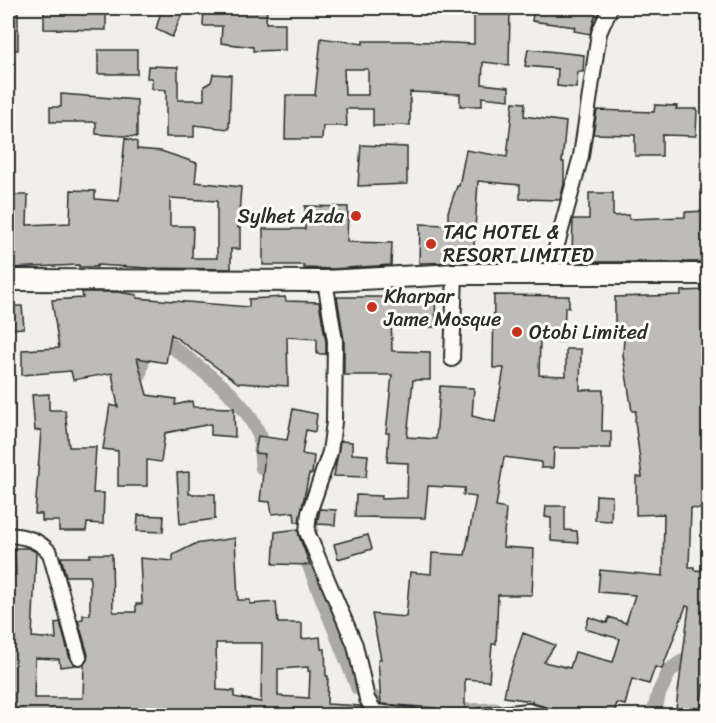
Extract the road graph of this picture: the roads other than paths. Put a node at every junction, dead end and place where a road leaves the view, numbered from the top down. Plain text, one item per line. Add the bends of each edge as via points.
1 (610, 8) edge
2 (455, 274) junction
3 (549, 274) junction
4 (708, 274) edge
5 (8, 280) edge
6 (325, 280) junction
7 (452, 358) dead end
8 (8, 535) edge
9 (79, 657) dead end
10 (412, 716) edge
11 (480, 716) edge
12 (547, 716) edge

1 - 3 street via 599,33 581,156
2 - 3 highway
2 - 6 highway
2 - 7 street
3 - 4 highway
5 - 6 highway
6 - 10 street via 335,341 334,422 330,452 309,513 307,532 355,645 367,699 375,712
8 - 9 street via 41,542 50,553
11 - 12 street via 528,711

